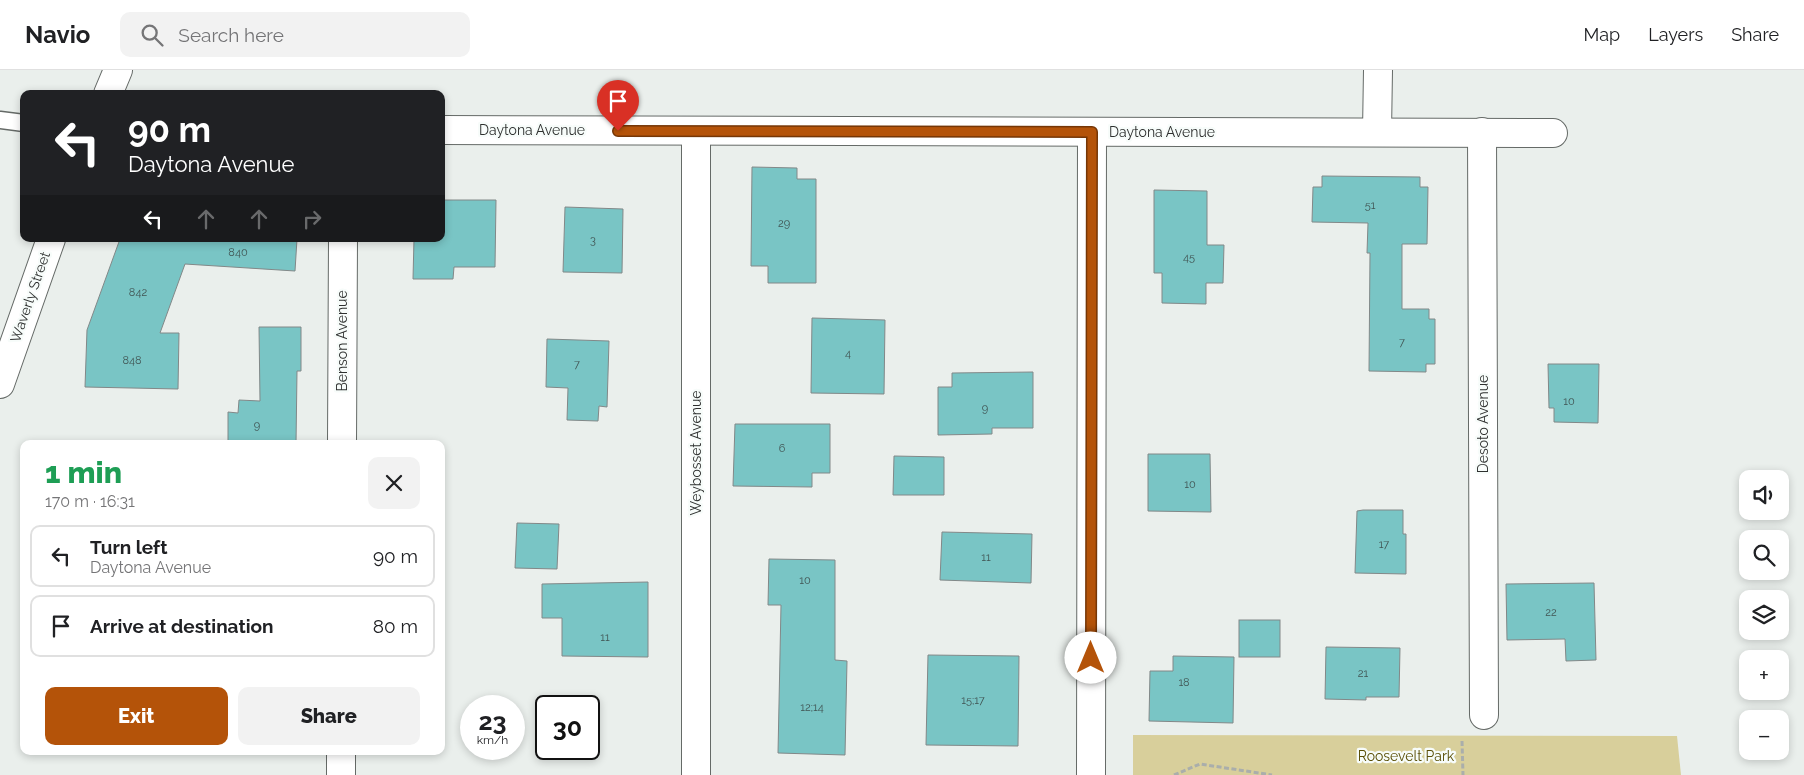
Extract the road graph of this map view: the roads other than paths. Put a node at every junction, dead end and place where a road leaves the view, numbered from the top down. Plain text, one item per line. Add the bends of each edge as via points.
1 (118, 70) edge
2 (1378, 70) edge
3 (110, 90) edge
4 (0, 120) edge
5 (20, 122) edge
6 (445, 130) edge
7 (696, 131) junction
8 (1092, 132) junction
9 (1377, 132) junction
10 (1482, 132) junction
11 (1554, 133) dead end
12 (50, 242) edge
13 (343, 242) edge
14 (0, 384) edge
15 (342, 440) edge
16 (1484, 715) dead end
17 (341, 755) edge
18 (341, 775) edge
19 (696, 775) edge
20 (1091, 775) edge

1 - 3 street
2 - 9 street
4 - 5 lane
6 - 7 street, Daytona Avenue
7 - 8 street, Daytona Avenue
7 - 19 street, Weybosset Avenue
8 - 9 street, Daytona Avenue
8 - 20 street
9 - 10 street, Daytona Avenue
10 - 11 street, Daytona Avenue
10 - 16 street, Desoto Avenue
12 - 14 street, Waverly Street
13 - 15 street, Benson Avenue
17 - 18 street

